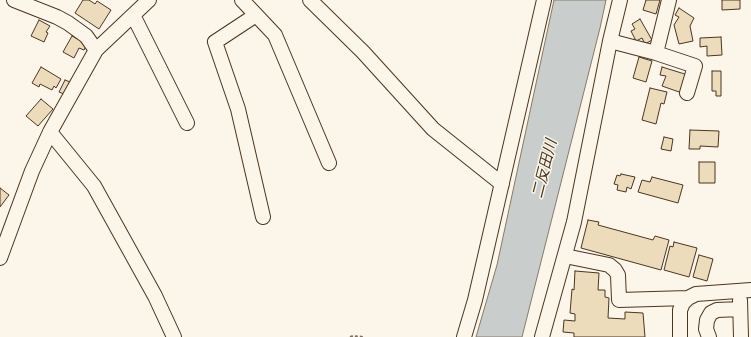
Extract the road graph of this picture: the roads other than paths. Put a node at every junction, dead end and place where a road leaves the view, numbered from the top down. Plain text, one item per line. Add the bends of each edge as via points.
1 (14, 0) edge
2 (149, 0) edge
3 (242, 0) edge
4 (310, 0) edge
5 (544, 0) edge
6 (620, 0) edge
7 (669, 0) edge
8 (133, 15) junction
9 (256, 15) junction
10 (610, 41) junction
11 (96, 50) junction
12 (656, 53) junction
13 (687, 93) dead end
14 (187, 123) dead end
15 (50, 132) junction
16 (330, 163) dead end
17 (502, 184) junction
18 (263, 217) dead end
19 (565, 256) junction
20 (0, 258) edge
21 (745, 291) edge
22 (688, 298) junction
23 (740, 309) junction
24 (174, 337) edge
25 (464, 337) edge
26 (542, 337) edge
27 (680, 337) edge
28 (709, 337) edge
29 (741, 337) edge

1 - 11 street via 68,23 86,36
2 - 8 street
3 - 9 street
4 - 17 street via 363,52 433,129
5 - 17 street
6 - 10 street
7 - 12 street
8 - 11 street
8 - 14 street
9 - 16 street via 275,35
9 - 18 street via 215,42 238,109
10 - 12 street
10 - 19 street
11 - 15 street
12 - 13 street via 694,66
15 - 20 street via 32,171
15 - 24 street via 94,186 155,296
17 - 25 street
19 - 22 street via 610,265 618,276 619,300
19 - 26 street
21 - 22 street via 696,294
21 - 23 street
22 - 27 street via 680,310
23 - 28 street via 717,310 711,313 706,328
23 - 29 street

